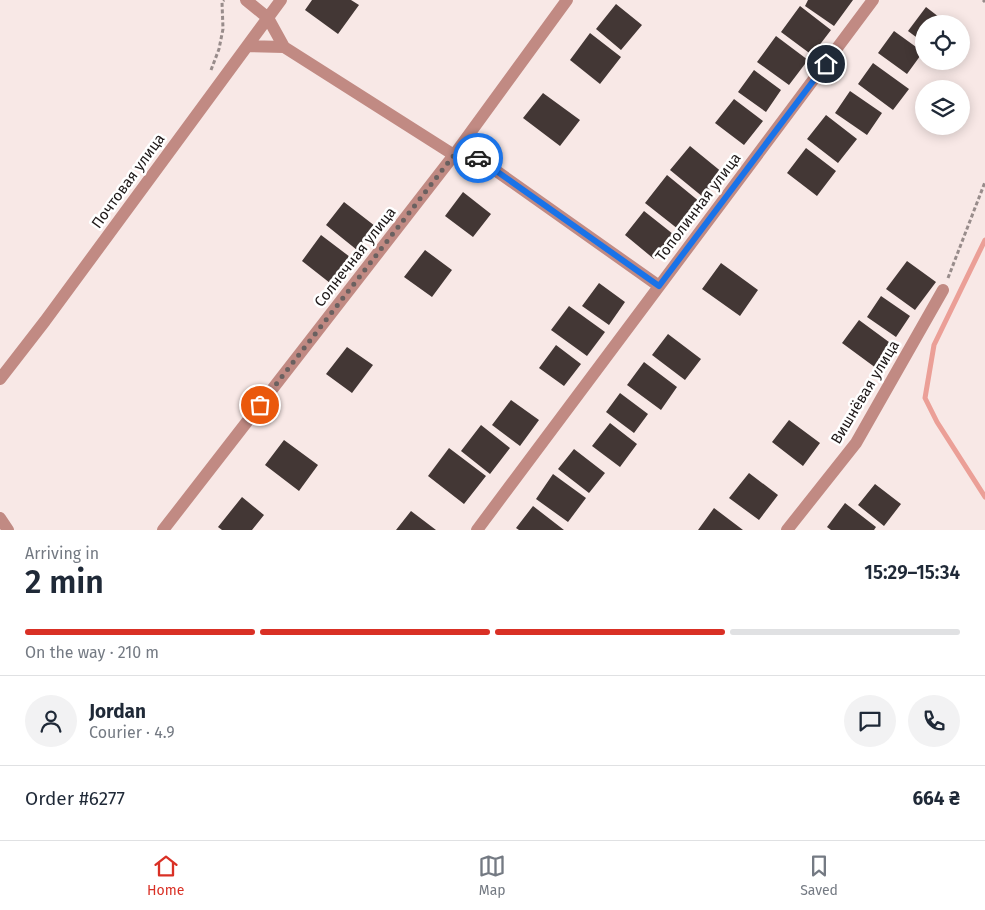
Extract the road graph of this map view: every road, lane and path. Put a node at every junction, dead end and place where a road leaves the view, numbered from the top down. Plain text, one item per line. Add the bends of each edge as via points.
1 (224, 0) edge
2 (246, 0) edge
3 (281, 0) edge
4 (567, 0) edge
5 (873, 0) edge
6 (268, 18) junction
7 (247, 46) junction
8 (284, 47) junction
9 (210, 73) dead end
10 (458, 151) junction
11 (985, 182) edge
12 (659, 286) junction
13 (944, 290) joint
14 (0, 379) edge
15 (0, 518) edge
16 (8, 530) edge
17 (163, 530) edge
18 (477, 530) edge
19 (787, 530) edge

1 - 9 path via 223,29
2 - 6 street
3 - 6 street, Почтовая улица
4 - 10 street, Солнечная улица
5 - 12 street, Тополинная улица
6 - 7 street, Почтовая улица
6 - 8 street
7 - 8 street
7 - 14 street, Почтовая улица
8 - 10 street
10 - 12 street
10 - 17 street, Солнечная улица
11 - 13 path
12 - 18 street, Тополинная улица
13 - 19 street, Вишнёвая улица via 856,443
15 - 16 street

